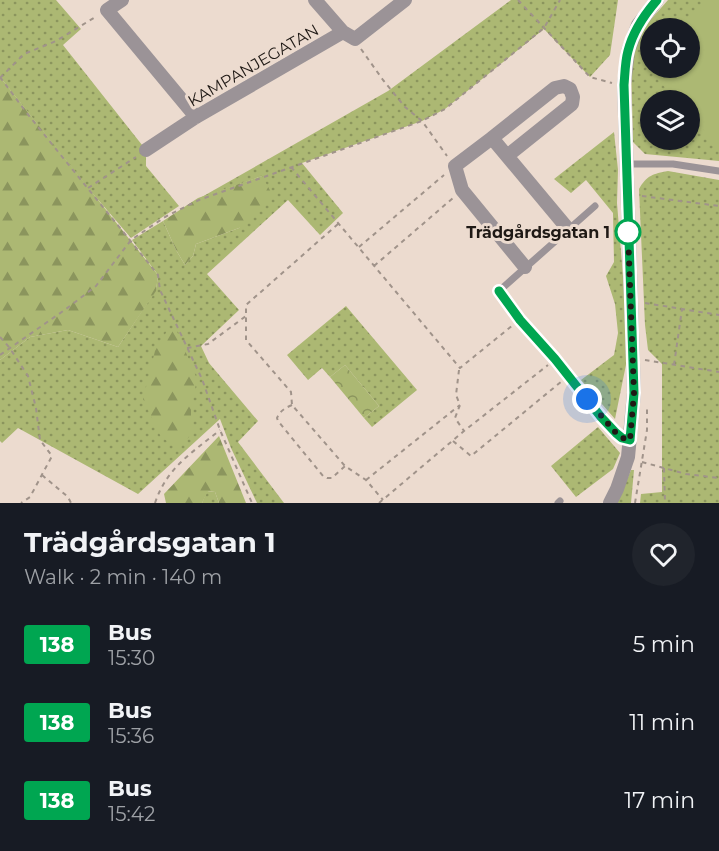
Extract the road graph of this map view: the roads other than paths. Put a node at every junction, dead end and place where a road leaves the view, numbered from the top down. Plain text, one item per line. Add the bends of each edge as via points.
1 (122, 0) edge
2 (315, 0) edge
3 (405, 0) edge
4 (657, 0) edge
5 (349, 35) junction
6 (196, 117) junction
7 (492, 138) junction
8 (146, 150) road end
9 (507, 156) junction
10 (626, 164) junction
11 (719, 171) edge
12 (595, 206) dead end
13 (568, 229) junction
14 (525, 267) junction
15 (630, 440) junction
16 (610, 503) edge

1 - 6 street via 107,10
2 - 5 street
3 - 5 street, KAMPANJEGATAN
4 - 10 street via 638,25 628,51 624,85
5 - 6 street, KAMPANJEGATAN
6 - 8 street, KAMPANJEGATAN
7 - 9 street
7 - 9 street via 555,88 570,88 572,104
7 - 14 street via 455,166 462,190
9 - 13 street
10 - 11 lane via 673,164
10 - 15 street via 634,393
12 - 13 lane
13 - 14 lane
14 - 15 lane via 499,291 601,417 622,438
15 - 16 street via 628,457

